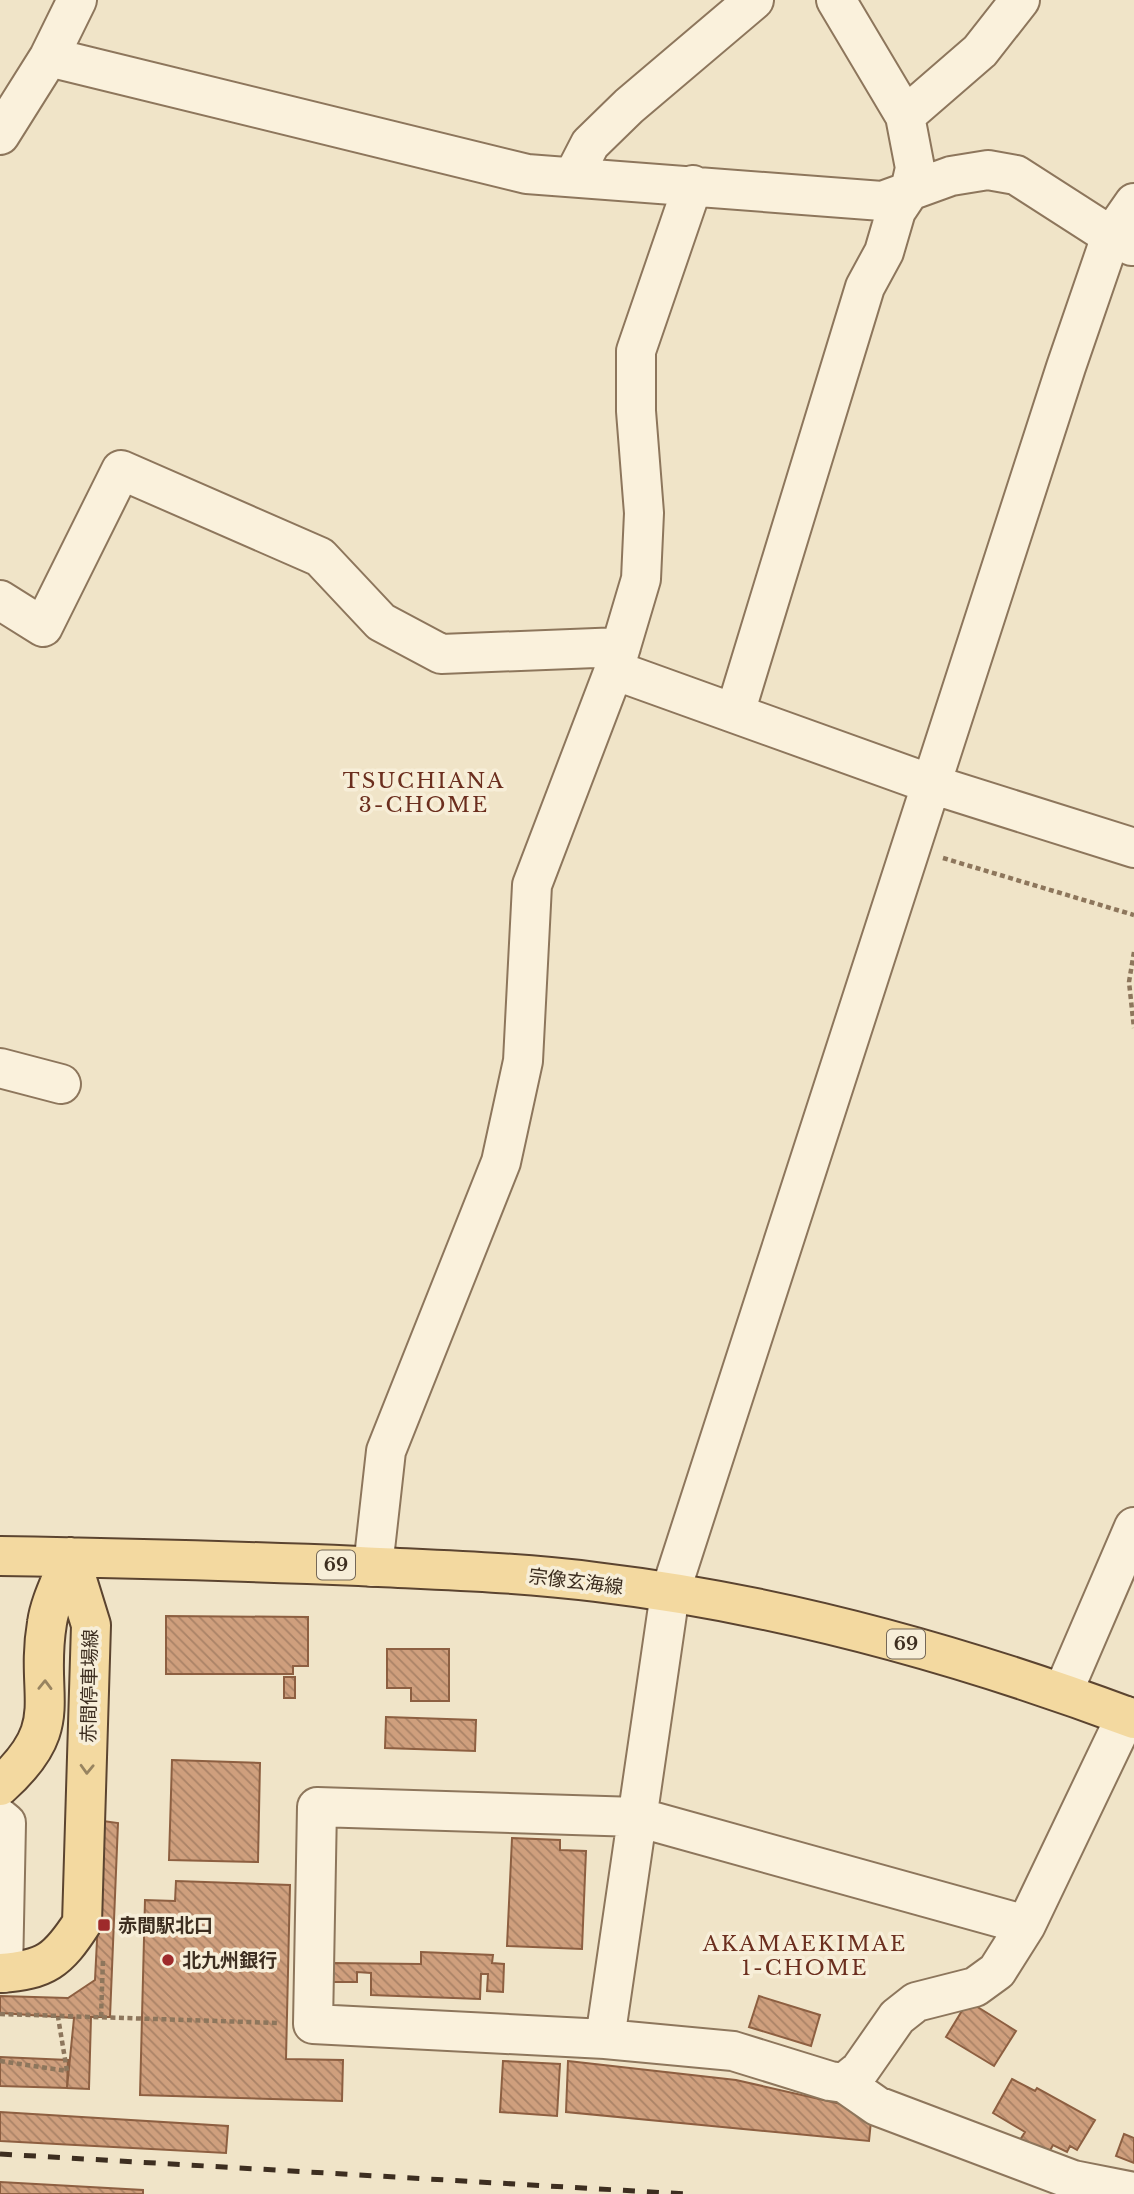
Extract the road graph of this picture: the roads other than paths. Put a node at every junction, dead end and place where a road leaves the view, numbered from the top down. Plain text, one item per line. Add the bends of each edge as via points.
1 (76, 0) edge
2 (754, 0) edge
3 (836, 0) edge
4 (1020, 0) edge
5 (49, 57) junction
6 (905, 116) junction
7 (0, 135) edge
8 (573, 177) junction
9 (692, 184) junction
10 (909, 190) junction
11 (1134, 204) edge
12 (1122, 242) edge
13 (0, 600) edge
14 (617, 659) junction
15 (736, 713) junction
16 (930, 784) junction
17 (1134, 848) edge
18 (0, 1068) edge
19 (61, 1084) dead end
20 (1134, 1527) edge
21 (0, 1556) edge
22 (71, 1557) junction
23 (373, 1567) junction
24 (670, 1593) junction
25 (1063, 1692) junction
26 (1130, 1718) edge
27 (0, 1786) edge
28 (636, 1817) junction
29 (0, 1818) edge
30 (1026, 1925) junction
31 (1, 1973) edge
32 (605, 2039) junction
33 (844, 2082) junction
34 (1134, 2192) edge

1 - 5 street
2 - 8 street via 590,144
3 - 6 street
4 - 6 street via 979,51
5 - 7 street
5 - 8 street via 527,174
6 - 10 street via 915,168
8 - 9 street
9 - 10 street via 882,201
9 - 14 street via 636,351 643,557
10 - 12 street via 988,170 1016,175
10 - 15 street via 895,211 884,252 865,287
11 - 12 street
12 - 16 street
13 - 14 street via 43,627 121,470 320,557 381,622 440,654
14 - 15 street
14 - 23 street via 531,885 523,1060 501,1162 386,1451
15 - 16 street
16 - 17 street
16 - 24 street
18 - 19 street
20 - 25 street
21 - 22 main road, 宗像玄海線 / 69
22 - 23 main road, 宗像玄海線 / 69
27 -> 22 main road via 25,1763 39,1741 45,1717 47,1622
22 -> 31 main road, 赤間停車場線 via 92,1625 82,1923 64,1952 43,1966
23 - 24 main road, 宗像玄海線 / 69 via 524,1574
24 - 25 main road, 宗像玄海線 / 69 via 780,1612 913,1645
24 - 28 street
25 - 26 main road, 宗像玄海線 / 69
26 - 30 street
28 - 30 street
28 - 32 street
28 - 32 street via 317,1807 313,2024
29 - 31 street via 6,1823
30 - 33 street via 997,1971 975,1987 916,2002 897,2017 860,2070
32 - 33 street via 733,2051
33 - 34 street via 877,2106 916,2121 1073,2180

